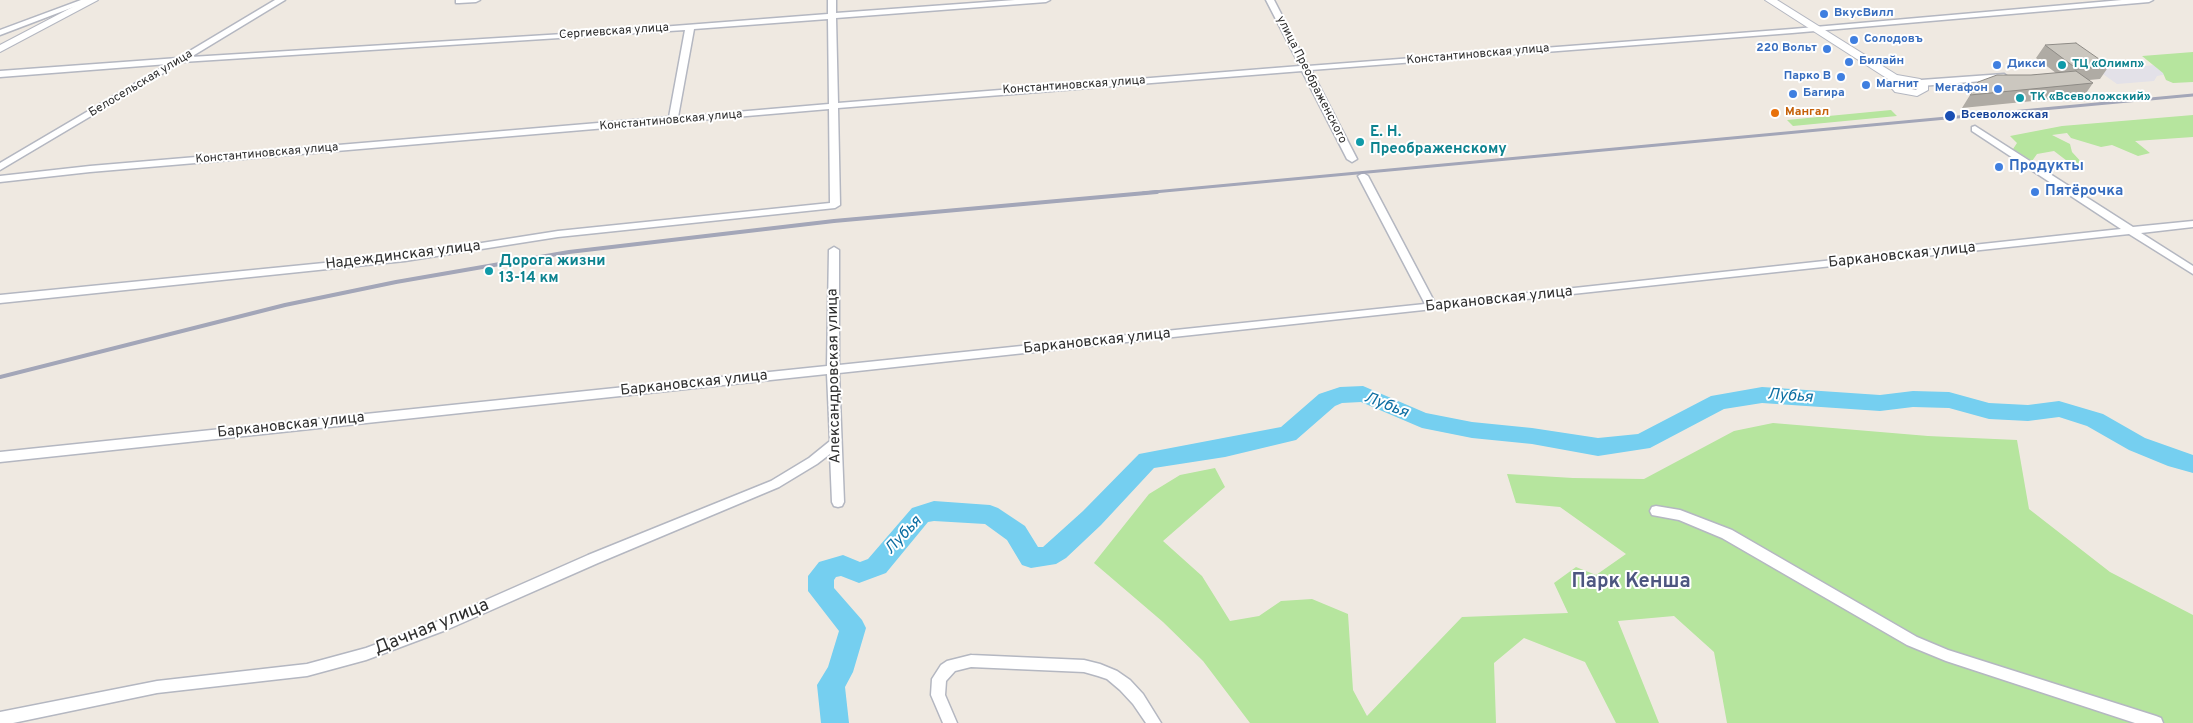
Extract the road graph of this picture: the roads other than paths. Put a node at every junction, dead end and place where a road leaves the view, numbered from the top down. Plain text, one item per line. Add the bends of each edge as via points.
1 (88, 0) edge
2 (93, 0) edge
3 (281, 0) edge
4 (476, 0) edge
5 (832, 0) edge
6 (1046, 0) edge
7 (1270, 0) edge
8 (1770, 0) edge
9 (2149, 0) edge
10 (459, 1) dead end
11 (832, 15) junction
12 (690, 26) junction
13 (1814, 28) junction
14 (0, 33) edge
15 (0, 49) edge
16 (181, 60) junction
17 (1304, 68) junction
18 (0, 74) edge
19 (2016, 76) edge
20 (1921, 83) joint
21 (833, 107) junction
22 (673, 121) junction
23 (1975, 129) dead end
24 (1352, 159) dead end
25 (0, 167) edge
26 (1363, 176) dead end
27 (0, 179) edge
28 (2193, 224) edge
29 (2131, 231) junction
30 (834, 250) dead end
31 (2193, 271) edge
32 (0, 299) edge
33 (1432, 307) junction
34 (833, 370) junction
35 (834, 444) junction
36 (0, 457) edge
37 (838, 502) dead end
38 (1656, 511) dead end
39 (0, 718) edge
40 (950, 723) edge
41 (1154, 723) edge
42 (2156, 723) edge

1 - 14 street
2 - 15 street
3 - 16 street, Белосельская улица
4 - 10 street
5 - 11 street
6 - 11 street, Сергиевская улица
7 - 17 street, улица Преображенского
8 - 13 street
9 - 13 street, Константиновская улица
11 - 12 street, Сергиевская улица
11 - 21 street
12 - 16 street, Сергиевская улица
12 - 22 street
13 - 17 street, Константиновская улица
13 - 20 street via 1894,78 1893,86 1908,92 1923,90
16 - 18 street, Сергиевская улица
16 - 25 street, Белосельская улица
17 - 21 street, Константиновская улица
17 - 24 street, улица Преображенского
19 - 20 street
21 - 22 street, Константиновская улица
21 - 32 street, Надеждинская улица via 835,205 596,229 406,258
22 - 27 street, Константиновская улица
23 - 29 street
26 - 33 street
28 - 29 street, Баркановская улица
29 - 31 street
29 - 33 street, Баркановская улица
30 - 34 street, Александровская улица
33 - 34 street, Баркановская улица
34 - 35 street, Александровская улица
34 - 36 street, Баркановская улица
35 - 37 street, Александровская улица
35 - 39 street, Дачная улица via 775,484 432,630 366,654 307,670 157,687
38 - 42 street via 1680,514 1727,534 1912,641
40 - 41 street via 937,687 941,674 952,665 971,661 1084,666 1112,675 1138,699

